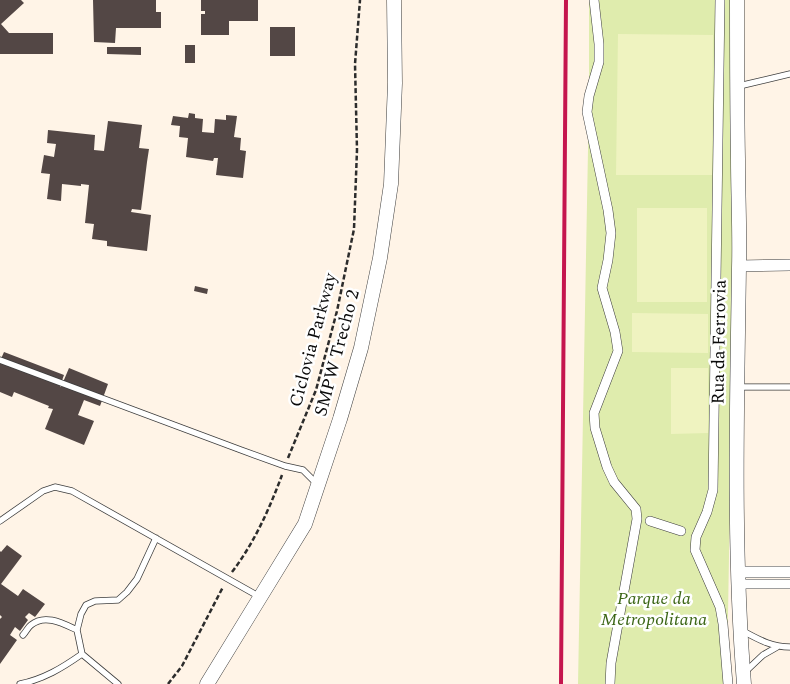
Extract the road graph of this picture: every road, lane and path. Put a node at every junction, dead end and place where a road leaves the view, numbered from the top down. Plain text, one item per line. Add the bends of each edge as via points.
1 (360, 0) edge
2 (394, 0) edge
3 (594, 0) edge
4 (720, 0) edge
5 (738, 0) edge
6 (790, 74) edge
7 (736, 86) junction
8 (790, 265) edge
9 (739, 266) junction
10 (0, 360) edge
11 (736, 387) junction
12 (790, 387) edge
13 (285, 466) junction
14 (319, 486) junction
15 (0, 521) edge
16 (650, 522) dead end
17 (681, 531) dead end
18 (156, 538) junction
19 (790, 572) edge
20 (228, 578) junction
21 (739, 578) junction
22 (790, 584) edge
23 (260, 597) junction
24 (77, 630) junction
25 (740, 630) junction
26 (23, 634) dead end
27 (777, 647) junction
28 (790, 647) edge
29 (82, 654) junction
30 (744, 679) edge
31 (20, 684) edge
32 (118, 684) edge
33 (168, 684) edge
34 (208, 684) edge
35 (610, 684) edge
36 (728, 684) edge

1 - 13 path, Ciclovia Parkway via 355,64 357,150 354,229 316,390
2 - 14 street, SMPW Trecho 2 via 395,83 390,194 361,348
3 - 35 street via 599,62 587,112 608,210 608,260 602,288 616,332 618,351 594,413 595,428 610,475 636,509 638,519 611,663
4 - 36 street via 713,490 694,550 720,607
5 - 7 street, Rua da Ferrovia
6 - 7 lane
7 - 9 street, Rua da Ferrovia
8 - 9 street
9 - 11 street, Rua da Ferrovia
10 - 13 lane
11 - 12 lane
11 - 21 street, Rua da Ferrovia
13 - 14 lane via 303,470
13 - 20 path, Ciclovia Parkway via 272,502 247,552
14 - 23 street, SMPW Trecho 2 via 305,524
15 - 18 lane via 43,491 56,488 72,491
16 - 17 street
18 - 20 lane
18 - 24 lane via 137,579 127,592 118,600 95,601 86,605 80,614
19 - 21 street
20 - 23 lane
20 - 33 path, Ciclovia Parkway via 182,666
21 - 22 street
21 - 25 street, Rua da Ferrovia
23 - 34 street, SMPW Trecho 2
24 - 26 lane via 52,620 31,624
24 - 29 lane
25 - 27 lane
25 - 30 street, Rua da Ferrovia
27 - 28 lane
27 - 30 lane via 763,655
29 - 31 lane via 49,675
29 - 32 lane

